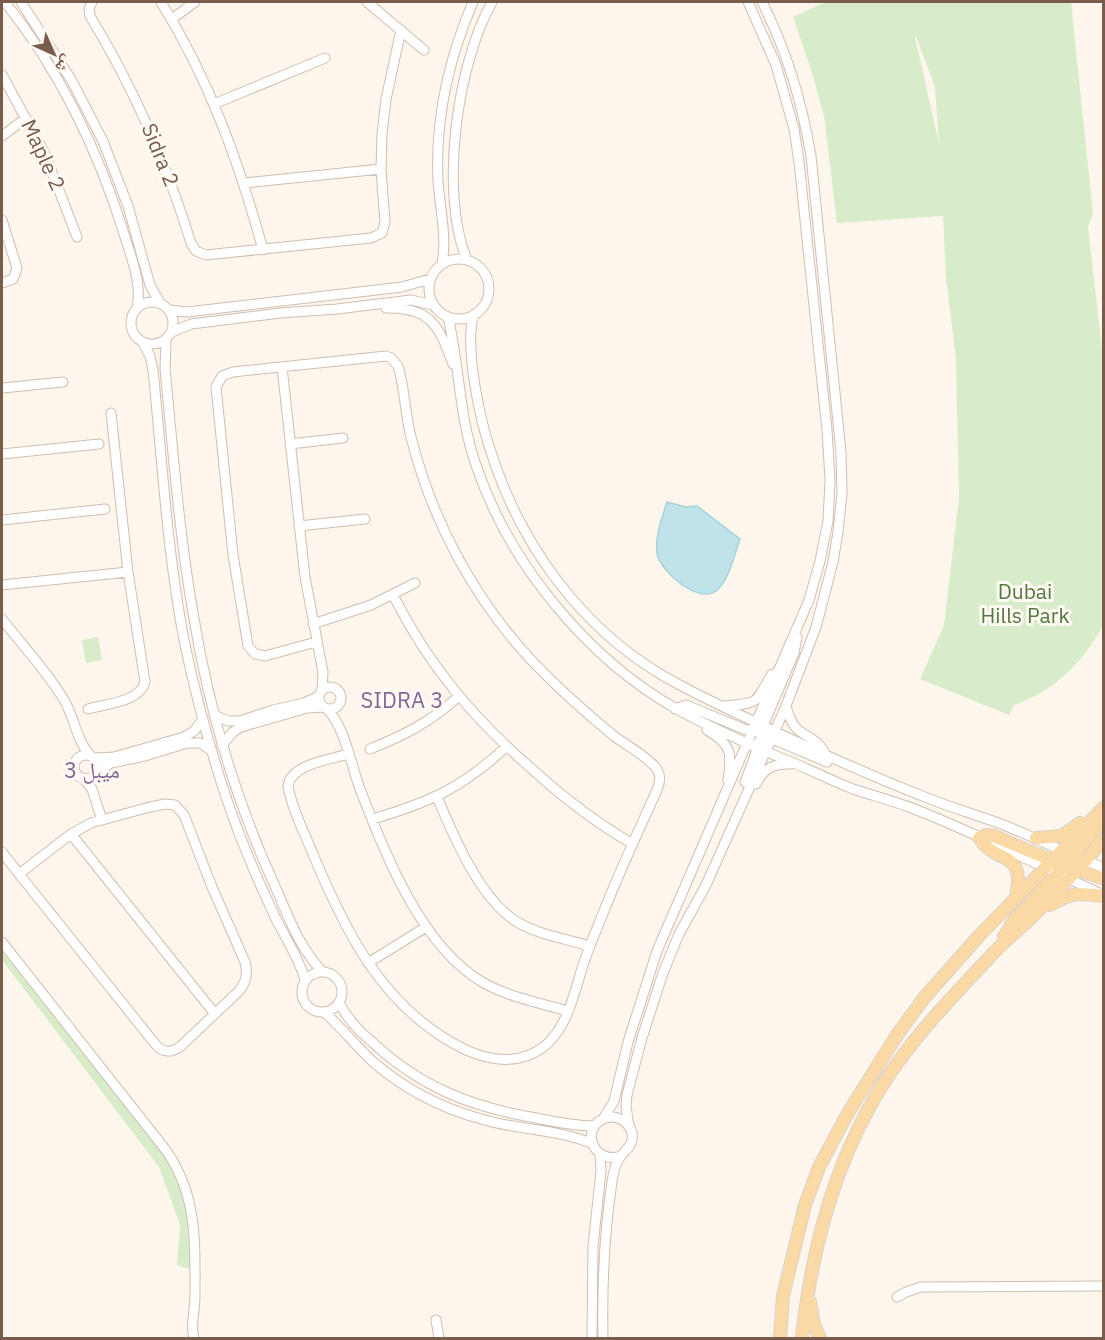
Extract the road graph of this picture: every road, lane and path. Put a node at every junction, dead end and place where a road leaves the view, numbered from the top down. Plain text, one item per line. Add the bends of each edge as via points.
1 (5, 2) edge
2 (92, 2) edge
3 (161, 2) edge
4 (195, 2) edge
5 (367, 2) edge
6 (473, 2) edge
7 (492, 2) edge
8 (748, 2) edge
9 (762, 2) edge
10 (24, 3) edge
11 (172, 19) junction
12 (401, 30) junction
13 (424, 50) dead end
14 (325, 58) dead end
15 (2, 75) edge
16 (214, 104) junction
17 (26, 118) junction
18 (2, 136) edge
19 (381, 169) junction
20 (244, 183) junction
21 (817, 212) junction
22 (804, 213) junction
23 (2, 220) edge
24 (77, 237) dead end
25 (263, 250) junction
26 (467, 260) junction
27 (442, 264) junction
28 (430, 279) junction
29 (2, 283) edge
30 (160, 303) junction
31 (366, 305) junction
32 (433, 306) junction
33 (138, 308) junction
34 (169, 310) junction
35 (473, 315) junction
36 (448, 317) junction
37 (169, 336) junction
38 (143, 343) junction
39 (282, 367) junction
40 (458, 376) junction
41 (63, 382) dead end
42 (2, 388) edge
43 (111, 412) dead end
44 (343, 438) dead end
45 (99, 444) dead end
46 (290, 444) junction
47 (2, 454) edge
48 (105, 509) dead end
49 (365, 519) dead end
50 (2, 520) edge
51 (299, 526) junction
52 (128, 572) junction
53 (416, 583) dead end
54 (2, 585) edge
55 (393, 595) junction
56 (2, 619) edge
57 (313, 624) junction
58 (796, 632) junction
59 (316, 642) junction
60 (781, 667) junction
61 (323, 672) junction
62 (334, 687) junction
63 (321, 693) junction
64 (458, 697) junction
65 (339, 706) junction
66 (722, 706) junction
67 (786, 706) junction
68 (325, 708) junction
69 (675, 708) junction
70 (88, 709) dead end
71 (214, 715) junction
72 (202, 719) junction
73 (700, 721) junction
74 (338, 725) junction
75 (762, 735) junction
76 (79, 739) junction
77 (747, 743) junction
78 (222, 745) junction
79 (506, 747) junction
80 (370, 749) dead end
81 (212, 751) junction
82 (348, 754) junction
83 (826, 755) junction
84 (79, 757) junction
85 (92, 757) junction
86 (798, 765) junction
87 (855, 768) junction
88 (97, 773) junction
89 (83, 778) junction
90 (727, 792) junction
91 (95, 795) junction
92 (437, 797) junction
93 (739, 810) junction
94 (1101, 813) edge
95 (373, 819) junction
96 (102, 820) junction
97 (70, 834) junction
98 (980, 838) junction
99 (1036, 838) junction
100 (1104, 839) edge
101 (633, 844) junction
102 (2, 852) edge
103 (1066, 864) junction
104 (1104, 868) edge
105 (19, 874) junction
106 (1104, 879) edge
107 (1104, 896) edge
108 (1016, 899) junction
109 (1034, 915) junction
110 (426, 927) junction
111 (2, 942) edge
112 (590, 946) junction
113 (1000, 947) junction
114 (368, 963) junction
115 (322, 971) junction
116 (305, 980) junction
117 (339, 1002) junction
118 (568, 1011) junction
119 (324, 1012) junction
120 (215, 1014) junction
121 (599, 1123) junction
122 (629, 1126) junction
123 (593, 1144) junction
124 (600, 1154) junction
125 (621, 1156) junction
126 (1104, 1286) edge
127 (808, 1289) junction
128 (783, 1296) junction
129 (897, 1297) dead end
130 (436, 1320) dead end
131 (602, 1322) junction
132 (194, 1338) edge
133 (439, 1338) edge
134 (592, 1338) edge
135 (603, 1338) edge
136 (608, 1338) edge
137 (773, 1338) edge
138 (780, 1338) edge
139 (785, 1338) edge
140 (802, 1338) edge
141 (820, 1338) edge

1 - 33 street via 56,78 92,147 132,261 138,284
2 - 25 street, Sidra 2 via 90,16 151,131 193,247 206,255
3 - 11 street
4 - 11 street
5 - 12 street
6 - 27 street via 452,60 440,121
7 - 26 street via 467,65 454,147 459,230
8 - 22 street via 786,97
9 - 21 street via 798,94
10 - 30 street via 103,141 128,206 150,285
11 - 16 street
12 - 13 street
12 - 19 street, Sidra 2 via 386,99
14 - 16 street
15 - 17 street, Maple 2
16 - 20 street
17 - 18 street
17 - 24 street, Maple 2 via 53,172
19 - 20 street
19 - 25 street, Sidra 2 via 384,228 377,237
20 - 25 street
21 - 22 street
21 - 67 street via 842,452 841,502 824,602
22 - 58 street via 830,480 828,521 820,561
23 - 29 street via 17,268 13,279
26 - 27 street
26 - 35 street via 477,264 488,282 485,303
27 - 28 street
28 - 32 street
28 - 34 street via 402,287 196,311
30 - 33 street via 148,302
30 - 34 street
31 - 32 street via 411,300
31 - 37 street via 198,323
31 - 40 street via 413,310 431,321 444,337
32 - 36 street
33 - 38 street via 131,324 134,335
34 - 37 street via 174,321
35 - 36 street via 461,319
35 - 66 street via 471,342 487,442 507,497 539,555 577,604 617,643 660,674
36 - 40 street
37 - 38 street via 155,345
37 - 71 street via 165,369 188,576
38 - 72 street via 153,370 176,589
39 - 46 street
39 - 59 street via 227,373 216,387 232,555 251,651 265,656
39 - 101 street via 380,356 395,361 410,435 429,496 478,592 542,671 659,772 660,784
40 - 69 street via 464,423 477,468 498,517 528,567 563,614 604,656
41 - 42 street
43 - 52 street
44 - 46 street
45 - 47 street
46 - 51 street
48 - 50 street
49 - 51 street
51 - 57 street
52 - 54 street
52 - 70 street via 144,687 136,695
53 - 55 street
55 - 57 street
55 - 64 street via 423,650
56 - 76 street via 60,694
57 - 59 street
58 - 60 street
58 - 75 street via 794,653
59 - 61 street
60 - 66 street via 771,675 754,702
60 - 75 street
61 - 62 street
61 - 63 street
62 - 63 street
62 - 65 street via 342,698
63 - 68 street via 319,702
63 - 71 street via 304,703 240,721
64 - 79 street
64 - 80 street via 422,726
65 - 68 street
65 - 74 street
66 - 75 street
67 - 75 street
67 - 83 street via 792,726 818,744
68 - 74 street
68 - 78 street via 312,707 237,729
69 - 73 street
69 - 75 street via 686,705
71 - 78 street
72 - 81 street
72 - 85 street via 189,735 140,743 107,758
73 - 77 street
73 - 90 street via 726,743 731,759
74 - 82 street
75 - 77 street
75 - 83 street
75 - 86 street
75 - 87 street via 841,768
75 - 93 street via 739,795
76 - 84 street
76 - 85 street
77 - 90 street
78 - 115 street via 270,875 306,951
79 - 92 street via 474,775
79 - 101 street via 579,810
81 - 88 street via 191,742 111,764
81 - 116 street via 242,840
82 - 95 street
82 - 114 street via 295,771 288,786 317,863
83 - 87 street
84 - 85 street
84 - 89 street via 75,771
85 - 88 street via 98,763
86 - 93 street via 777,765 766,770
86 - 98 street
87 - 99 street
88 - 89 street
88 - 91 street
89 - 91 street
90 - 121 street via 657,951 614,1101
91 - 96 street
92 - 95 street
92 - 112 street via 474,873 494,903 520,924
93 - 122 street via 663,973 627,1095
94 - 99 main road via 1062,836
94 - 103 main road
95 - 110 street
96 - 97 street
96 - 120 street via 165,804 182,811 247,968 243,987
97 - 105 street
97 - 120 street
98 - 103 main road via 994,836
98 - 108 main road via 1014,866 1019,877
99 - 103 street
100 - 103 main road
101 - 112 street
102 - 105 street
103 - 104 street
103 - 106 main road
103 - 107 street
103 - 108 main road
103 - 109 main road
103 - 113 main road via 1009,926
105 - 120 street via 159,1048 168,1052 177,1049
107 - 109 main road via 1068,895
108 - 128 main road via 924,998 841,1124 811,1186
109 - 113 main road
110 - 114 street
110 - 118 street via 456,963 483,982
111 - 132 street via 182,1175 193,1221
112 - 118 street
113 - 127 main road via 899,1060 864,1117 829,1203
114 - 118 street via 414,1016 453,1043 487,1058 512,1060 537,1051 556,1034
115 - 116 street
115 - 117 street via 340,981
116 - 119 street via 304,1001 312,1009
117 - 119 street
117 - 121 street via 377,1047 438,1089 486,1108 576,1125
119 - 123 street via 391,1076 429,1099 481,1120
121 - 122 street via 614,1117
121 - 123 street via 591,1138
122 - 125 street via 632,1141
123 - 124 street
124 - 125 street via 610,1158
124 - 134 street
125 - 131 street via 613,1174 608,1211
126 - 129 street via 921,1287
127 - 140 main road
127 - 141 main road
128 - 137 main road
128 - 138 main road
128 - 139 main road
130 - 133 street
131 - 135 street
131 - 136 street

